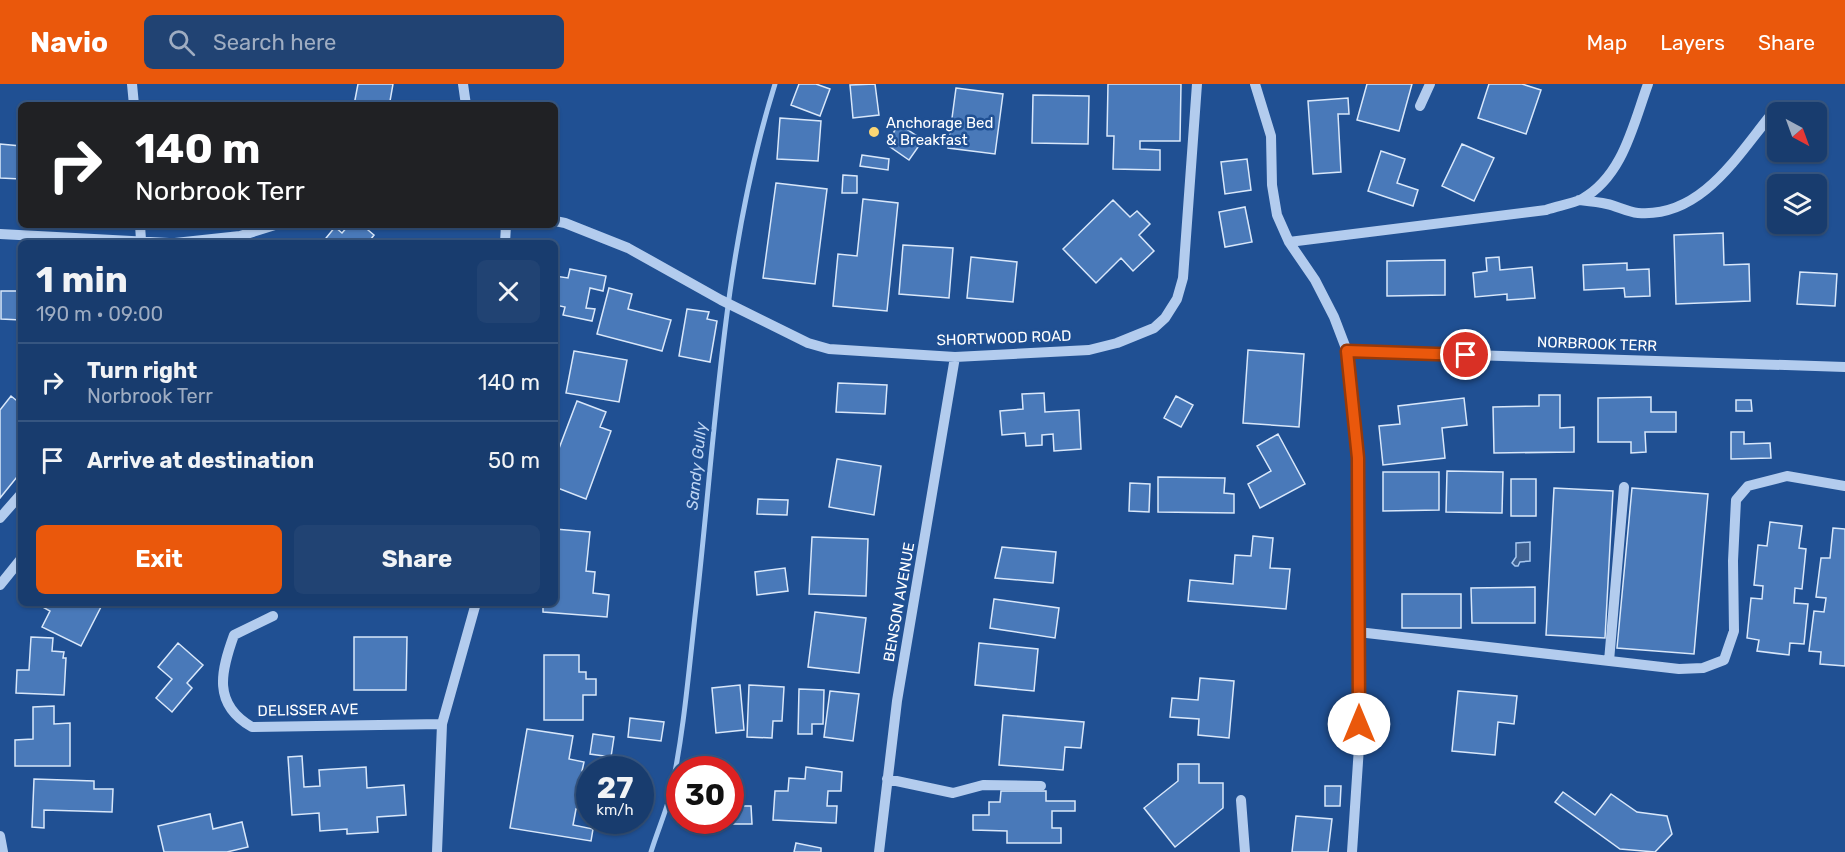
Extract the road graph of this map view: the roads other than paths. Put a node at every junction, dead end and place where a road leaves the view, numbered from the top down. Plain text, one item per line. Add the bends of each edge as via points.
1 (132, 84) edge
2 (463, 84) edge
3 (1197, 84) edge
4 (1255, 84) edge
5 (1430, 84) edge
6 (1648, 84) edge
7 (134, 102) edge
8 (466, 102) edge
9 (1420, 106) dead end
10 (1767, 120) edge
11 (1579, 200) junction
12 (558, 222) edge
13 (140, 228) edge
14 (265, 228) edge
15 (0, 234) edge
16 (141, 240) joint
17 (203, 240) edge
18 (1289, 242) junction
19 (1347, 351) junction
20 (955, 357) junction
21 (1845, 367) edge
22 (1845, 486) edge
23 (1624, 487) dead end
24 (18, 497) edge
25 (0, 518) edge
26 (18, 563) edge
27 (0, 585) edge
28 (475, 606) edge
29 (273, 616) dead end
30 (1358, 633) junction
31 (1609, 661) junction
32 (442, 724) junction
33 (887, 780) junction
34 (1041, 786) dead end
35 (1241, 800) dead end
36 (0, 836) edge
37 (3, 852) edge
38 (437, 852) edge
39 (879, 852) edge
40 (1245, 852) edge
41 (1352, 852) edge

1 - 7 street
2 - 8 street
3 - 20 street, SHORTWOOD ROAD via 1183,278 1177,300 1165,318 1154,328 1089,350
4 - 18 street via 1271,136 1277,214
5 - 9 street
6 - 11 street via 1619,161 1600,187
10 - 11 street via 1709,188 1691,201 1667,210 1639,213
11 - 18 street via 1546,210
12 - 20 street, SHORTWOOD ROAD via 628,248 808,343 829,349
13 - 16 street
14 - 17 street via 240,236
15 - 16 street
18 - 19 street via 1315,280
19 - 21 street, NORBROOK TERR
19 - 30 street via 1358,458
20 - 33 street, BENSON AVENUE
22 - 31 street via 1787,476 1748,486 1736,500 1732,561 1734,631 1724,660 1691,669
23 - 31 street
24 - 25 street
26 - 27 street
28 - 32 street
29 - 32 street, DELISSER AVE via 234,635 222,670 223,692 242,721 252,727
30 - 31 street
30 - 41 street via 1359,747
32 - 38 street
33 - 34 street via 953,793 982,785
33 - 39 street, BENSON AVENUE
35 - 40 street
36 - 37 street

